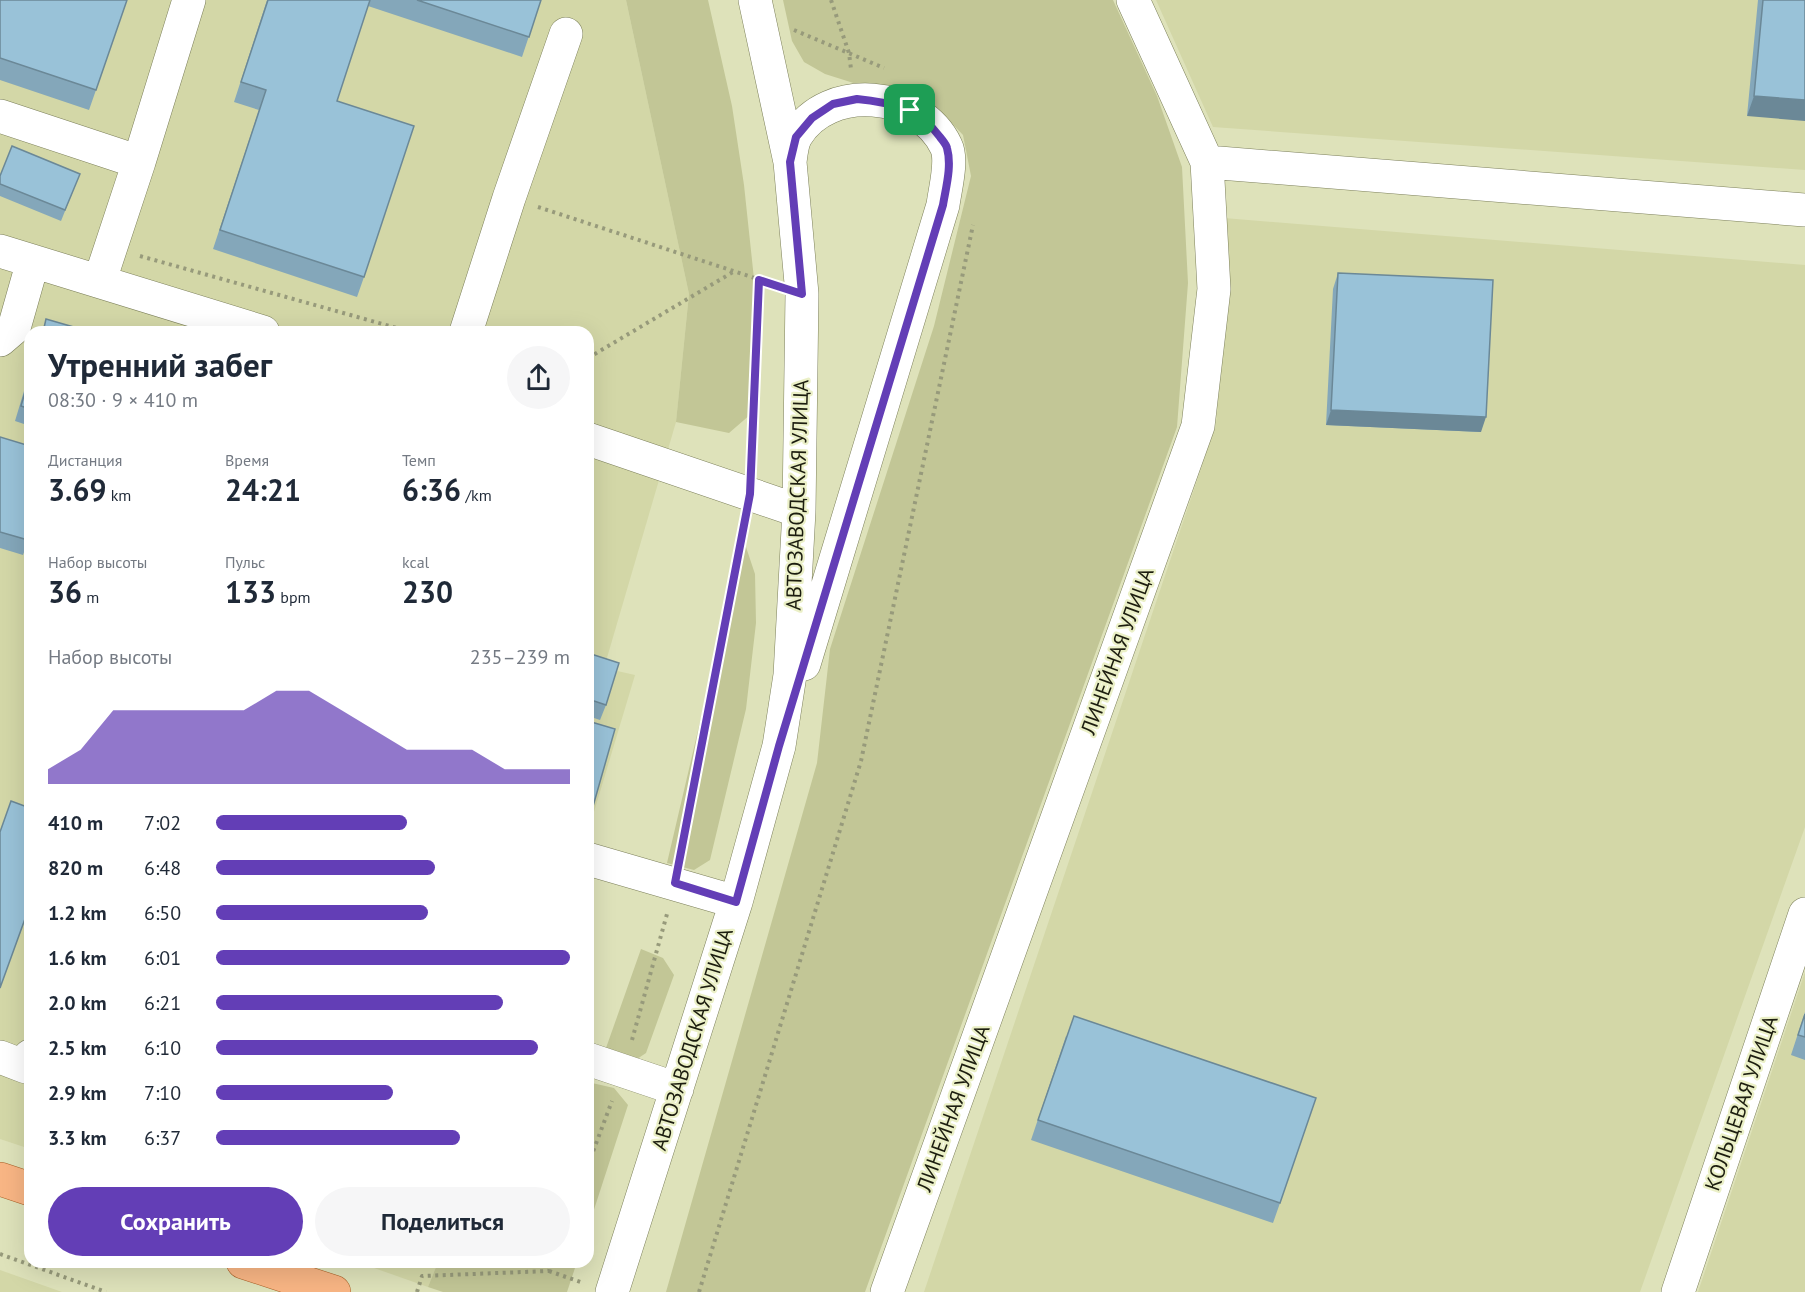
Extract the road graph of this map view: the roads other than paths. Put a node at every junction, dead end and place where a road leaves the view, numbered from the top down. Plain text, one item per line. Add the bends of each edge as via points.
1 (189, 0) edge
2 (1133, 0) edge
3 (757, 8) edge
4 (566, 34) dead end
5 (0, 116) edge
6 (139, 162) junction
7 (790, 162) junction
8 (1207, 162) junction
9 (1805, 210) edge
10 (0, 251) edge
11 (33, 261) junction
12 (100, 280) junction
13 (244, 326) edge
14 (468, 326) edge
15 (0, 340) edge
16 (594, 441) edge
17 (800, 511) junction
18 (779, 746) junction
19 (594, 861) edge
20 (736, 902) junction
21 (1805, 915) edge
22 (0, 1057) edge
23 (594, 1061) edge
24 (24, 1066) edge
25 (677, 1089) junction
26 (0, 1179) edge
27 (24, 1187) edge
28 (261, 1268) edge
29 (600, 1288) edge
30 (334, 1292) edge
31 (887, 1292) edge
32 (1678, 1292) edge

1 - 6 street
2 - 8 street, ЛИНЕЙНАЯ УЛИЦА
3 - 7 street, АВТОЗАВОДСКАЯ УЛИЦА
4 - 14 street
5 - 6 street
6 - 12 street
7 - 17 street, АВТОЗАВОДСКАЯ УЛИЦА via 802,294
7 - 18 street via 796,137 812,118 833,104 857,99 910,110 932,126 947,147 948,172 943,205
8 - 9 street
8 - 31 street, ЛИНЕЙНАЯ УЛИЦА via 1214,289 1198,426
10 - 11 street
11 - 12 street
11 - 15 street via 14,328
12 - 13 street
16 - 17 street
17 - 18 street, АВТОЗАВОДСКАЯ УЛИЦА via 790,675
18 - 20 street, АВТОЗАВОДСКАЯ УЛИЦА
19 - 20 street
20 - 25 street, АВТОЗАВОДСКАЯ УЛИЦА
21 - 32 street, КОЛЬЦЕВАЯ УЛИЦА
22 - 24 street
23 - 25 street
25 - 29 street, АВТОЗАВОДСКАЯ УЛИЦА
26 - 27 main road
28 - 30 main road

